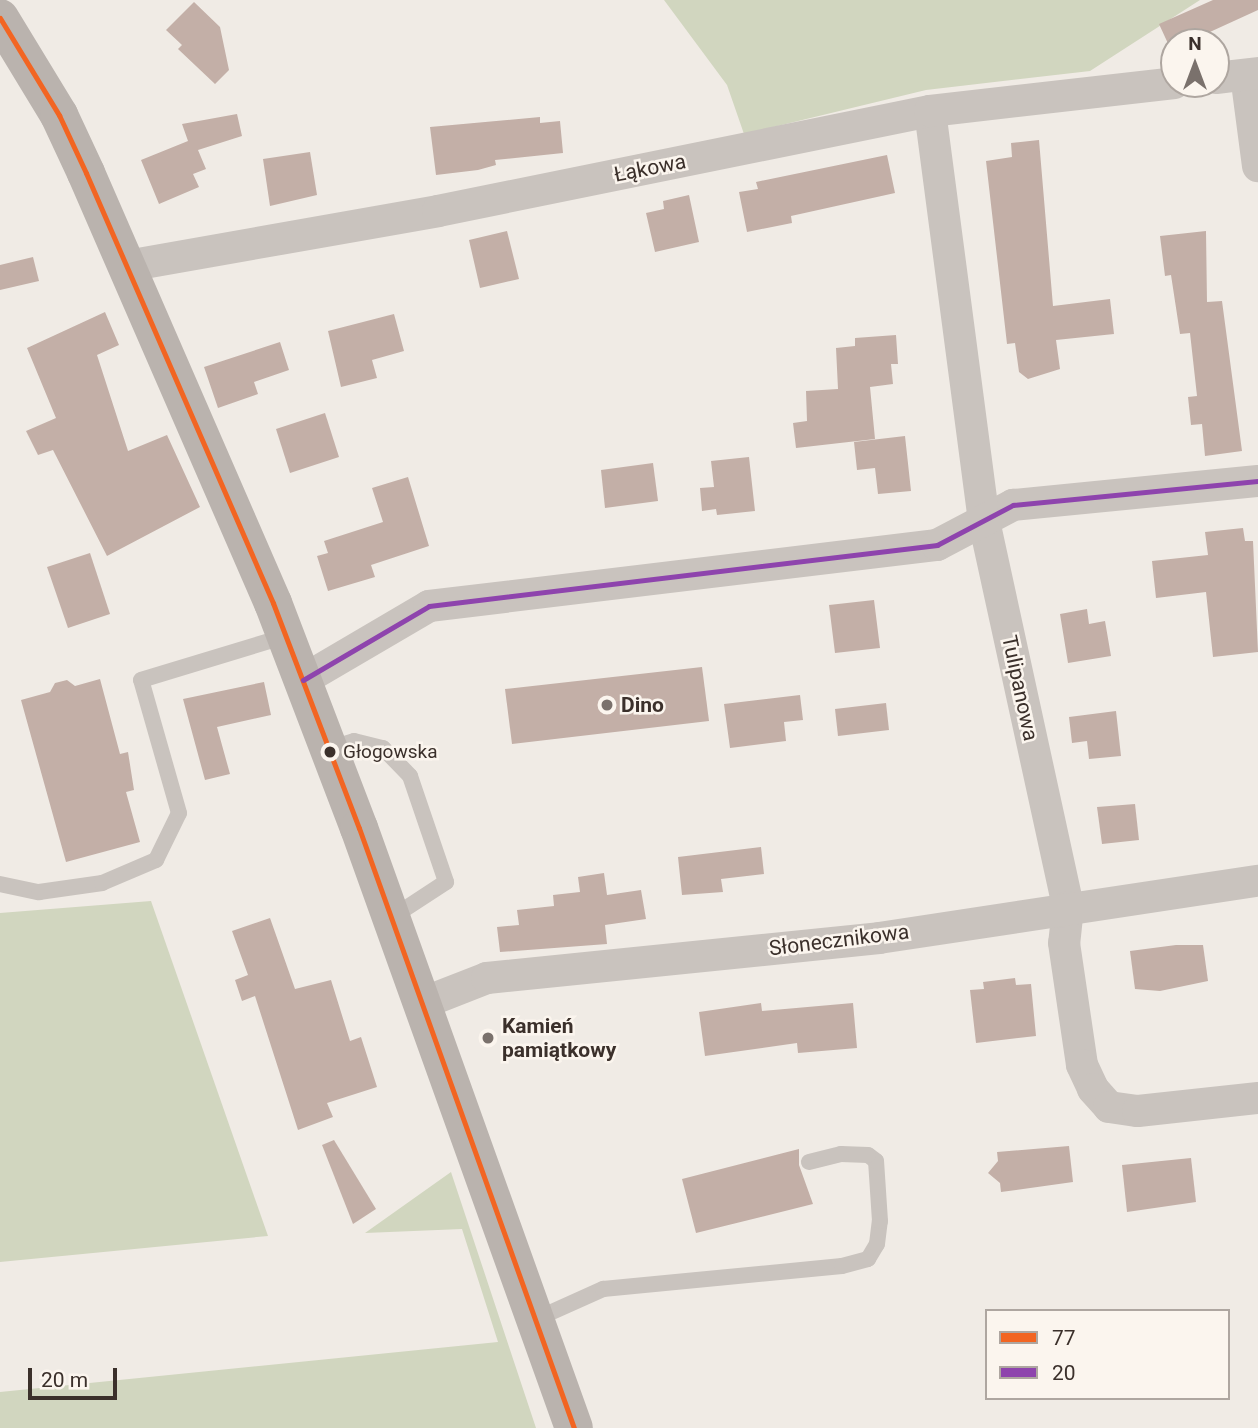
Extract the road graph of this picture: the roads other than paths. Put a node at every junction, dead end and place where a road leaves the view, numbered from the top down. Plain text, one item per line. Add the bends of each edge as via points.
1 (0, 18) edge
2 (1240, 75) edge
3 (1160, 85) edge
4 (930, 111) junction
5 (1258, 166) edge
6 (127, 266) junction
7 (1258, 481) edge
8 (984, 521) junction
9 (286, 636) junction
10 (303, 680) junction
11 (328, 749) junction
12 (1258, 881) edge
13 (0, 884) edge
14 (1068, 907) junction
15 (391, 918) junction
16 (423, 1003) junction
17 (1258, 1098) edge
18 (808, 1162) dead end
19 (534, 1320) junction
20 (574, 1428) edge

1 - 6 street via 59,115
2 - 5 street
3 - 4 street, Łąkowa
4 - 6 street, Łąkowa via 438,211
4 - 8 street, Tulipanowa
6 - 9 street
7 - 8 street via 1013,505
8 - 10 street via 937,545 429,606
8 - 14 street, Tulipanowa
9 - 10 street
9 - 13 lane via 141,680 179,813 156,860 102,883 39,892
10 - 11 street
11 - 15 street
11 - 15 lane via 354,741 383,748 410,776 446,882
12 - 14 street, Słonecznikowa
14 - 16 street, Słonecznikowa via 879,937 487,978
14 - 17 street, Tulipanowa via 1064,943 1082,1065 1093,1089 1109,1107 1138,1111
15 - 16 street
16 - 19 street
18 - 19 lane via 841,1154 868,1155 876,1161 880,1221 877,1244 868,1259 603,1289
19 - 20 street

